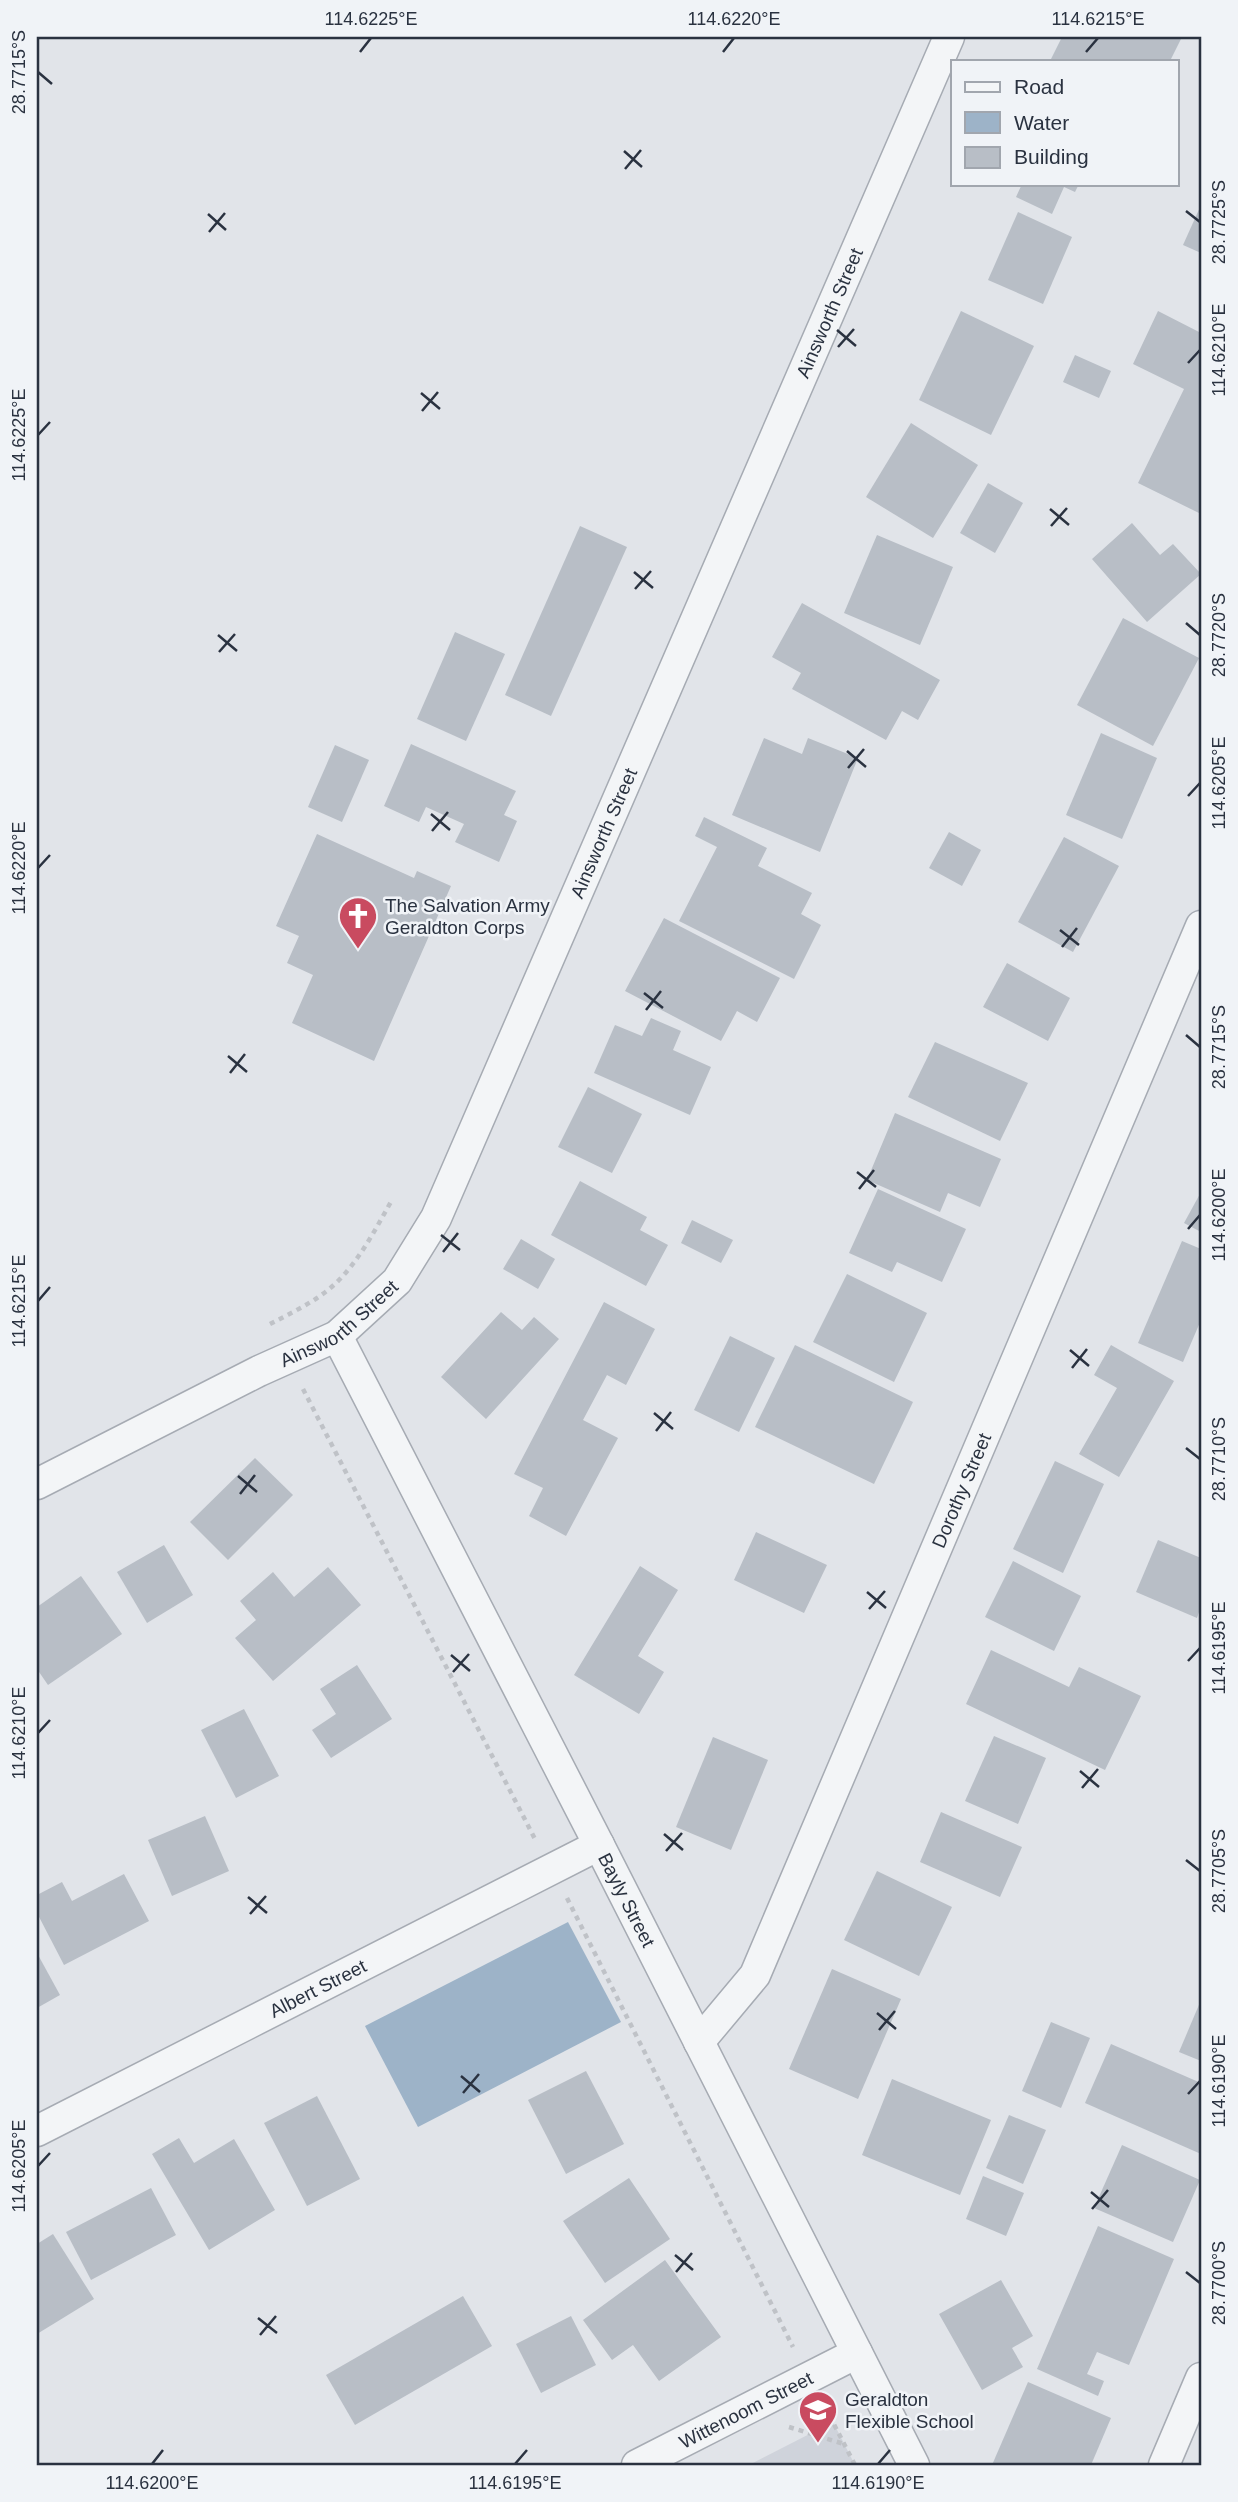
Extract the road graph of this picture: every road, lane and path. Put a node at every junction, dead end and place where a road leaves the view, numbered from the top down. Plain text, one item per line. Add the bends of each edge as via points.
1 (949, 37) edge
2 (1201, 926) edge
3 (392, 1200) dead end
4 (270, 1324) dead end
5 (337, 1336) junction
6 (305, 1392) dead end
7 (37, 1485) edge
8 (535, 1839) dead end
9 (599, 1845) junction
10 (571, 1907) dead end
11 (699, 2042) junction
12 (37, 2130) edge
13 (794, 2350) dead end
14 (857, 2353) junction
15 (1201, 2378) edge
16 (833, 2422) dead end
17 (637, 2465) edge
18 (855, 2465) edge
19 (914, 2465) edge
20 (1164, 2465) edge

1 - 5 street, Ainsworth Street via 436,1218 397,1280
2 - 11 street, Dorothy Street via 755,1975
3 - 4 path via 336,1283
5 - 7 street, Ainsworth Street
5 - 9 street, Bayly Street
6 - 8 path
9 - 11 street, Bayly Street
9 - 12 street, Albert Street
10 - 13 path
11 - 14 street, Bayly Street
14 - 17 street, Wittenoom Street
14 - 19 street, Bayly Street
15 - 20 street
16 - 18 path

